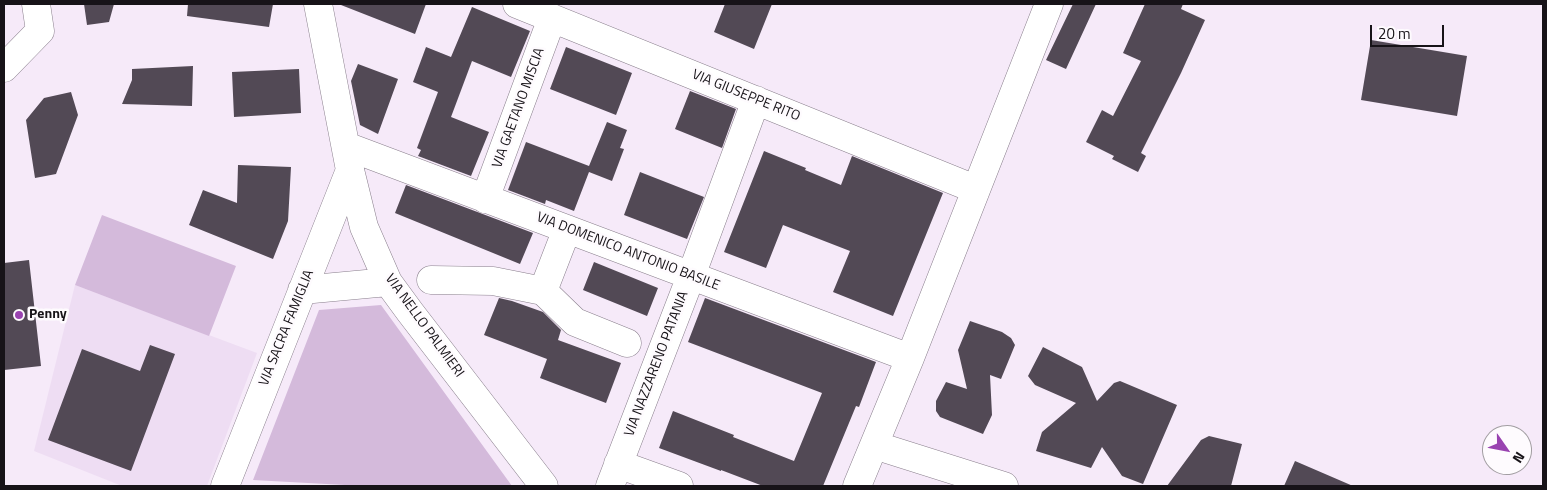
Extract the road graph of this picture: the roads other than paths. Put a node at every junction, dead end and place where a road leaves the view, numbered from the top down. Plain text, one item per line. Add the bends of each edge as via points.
1 (36, 4) edge
2 (318, 4) edge
3 (517, 4) edge
4 (1049, 4) edge
5 (552, 18) junction
6 (4, 68) edge
7 (756, 100) junction
8 (348, 158) junction
9 (976, 188) junction
10 (485, 198) junction
11 (567, 229) junction
12 (691, 276) junction
13 (431, 280) dead end
14 (388, 282) junction
15 (302, 290) junction
16 (543, 291) junction
17 (627, 343) dead end
18 (910, 358) junction
19 (874, 444) junction
20 (614, 475) edge
21 (225, 486) edge
22 (544, 486) edge
23 (679, 486) edge
24 (857, 486) edge
25 (1004, 486) edge

1 - 6 street via 40,31
2 - 8 street, VIA NELLO PALMIERI
3 - 5 street, VIA GIUSEPPE RITO
4 - 9 street
5 - 7 street, VIA GIUSEPPE RITO
5 - 10 street, VIA GAETANO MISCIA
7 - 9 street, VIA GIUSEPPE RITO
7 - 12 street, VIA NAZZARENO PATANIA
8 - 10 street, VIA DOMENICO ANTONIO BASILE
8 - 14 street, VIA NELLO PALMIERI via 364,227
8 - 15 street, VIA SACRA FAMIGLIA
9 - 18 street
10 - 11 street, VIA DOMENICO ANTONIO BASILE
11 - 12 street, VIA DOMENICO ANTONIO BASILE
11 - 16 street
12 - 18 street, VIA DOMENICO ANTONIO BASILE
12 - 20 street, VIA NAZZARENO PATANIA
13 - 16 street via 493,281
14 - 15 street
14 - 22 street, VIA NELLO PALMIERI
15 - 21 street, VIA SACRA FAMIGLIA
16 - 17 street via 575,322
18 - 19 street
19 - 24 street
19 - 25 street
20 - 23 street

